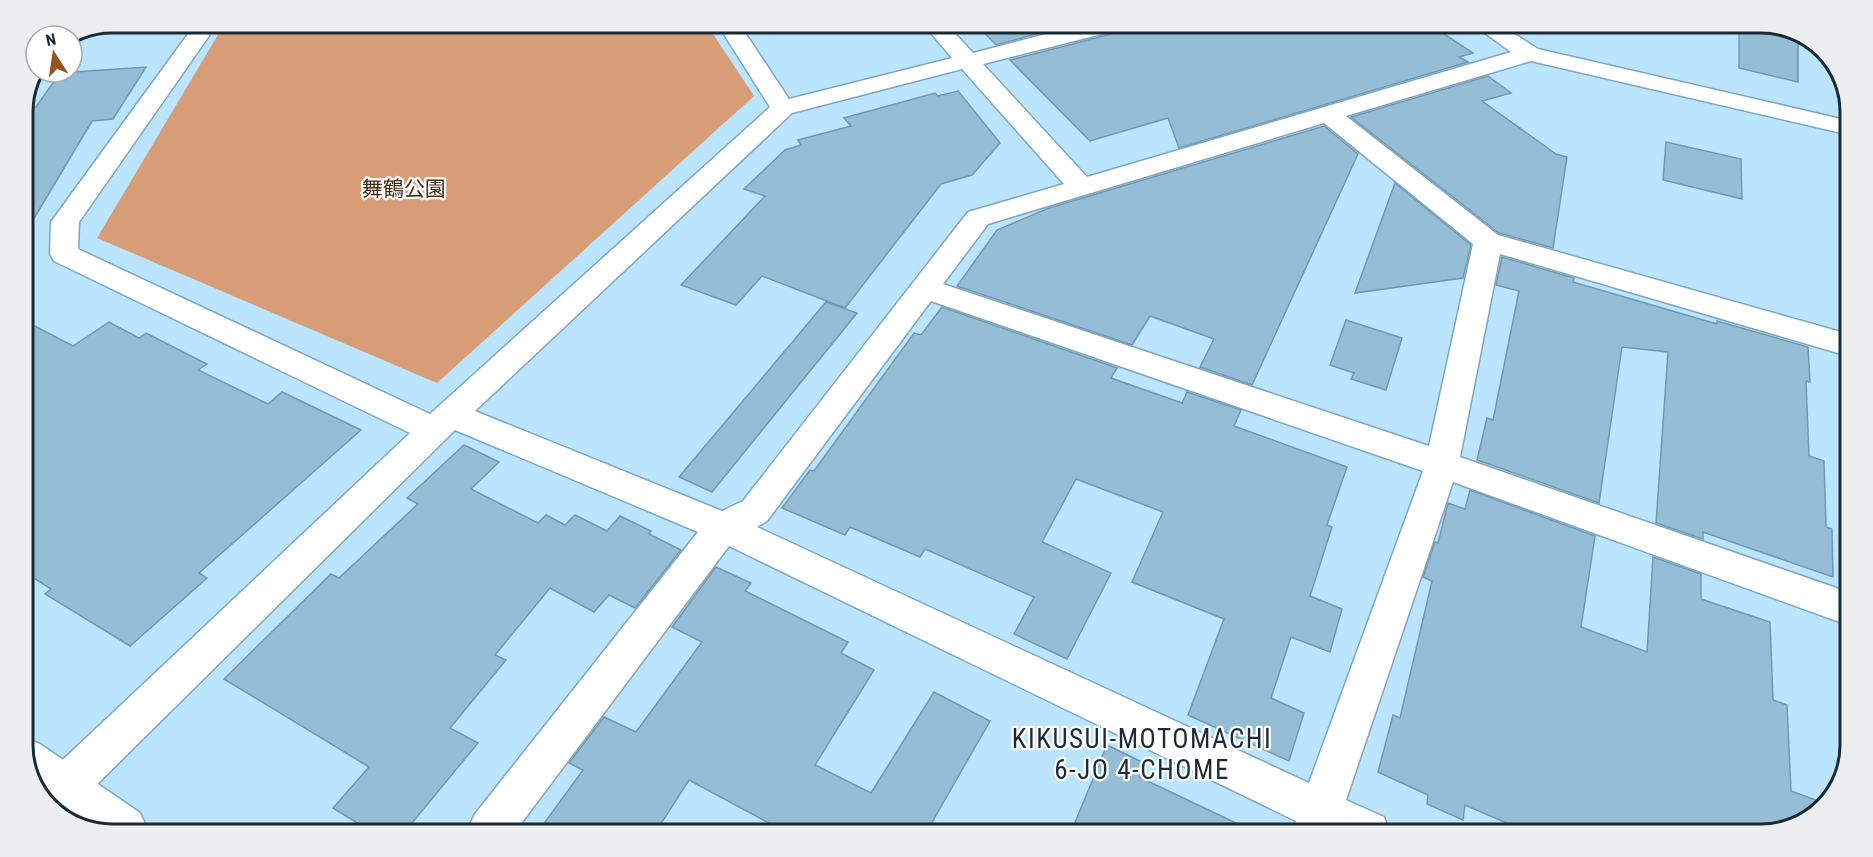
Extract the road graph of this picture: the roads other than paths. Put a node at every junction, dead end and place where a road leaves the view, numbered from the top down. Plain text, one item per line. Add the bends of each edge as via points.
1 (200, 33) edge
2 (734, 33) edge
3 (942, 33) edge
4 (1077, 33) edge
5 (1497, 33) edge
6 (1530, 54) junction
7 (966, 60) junction
8 (783, 108) junction
9 (1329, 115) junction
10 (1840, 126) edge
11 (1080, 186) junction
12 (1488, 241) junction
13 (925, 288) junction
14 (1840, 343) edge
15 (443, 423) junction
16 (1442, 464) junction
17 (723, 528) junction
18 (1840, 605) edge
19 (39, 774) edge
20 (56, 796) edge
21 (1316, 822) edge
22 (116, 824) edge
23 (494, 824) edge

1 - 15 street via 65,222 64,254
2 - 8 street
3 - 7 street
4 - 7 street
5 - 6 street
6 - 9 street
6 - 10 street
7 - 8 street
7 - 11 street
8 - 15 street
9 - 11 street
9 - 12 street
11 - 13 street via 978,218
12 - 14 street
12 - 16 street
13 - 16 street
13 - 17 street via 755,511
15 - 17 street
15 - 20 street
16 - 18 street
16 - 21 street
17 - 21 street
17 - 23 street
19 - 20 street
20 - 22 street

